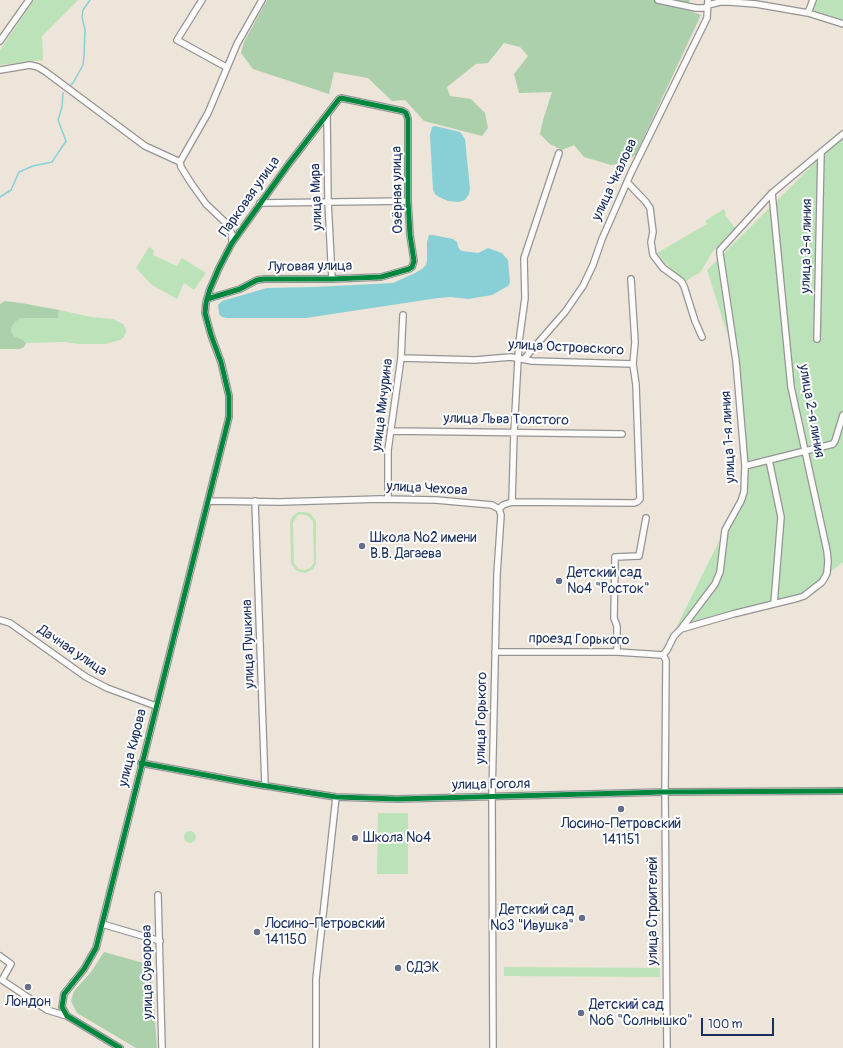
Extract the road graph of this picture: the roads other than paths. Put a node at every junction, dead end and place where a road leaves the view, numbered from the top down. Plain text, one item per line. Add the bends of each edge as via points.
1 (29, 0) edge
2 (202, 0) edge
3 (262, 0) edge
4 (658, 0) edge
5 (813, 0) edge
6 (708, 2) edge
7 (808, 13) junction
8 (843, 24) edge
9 (0, 41) edge
10 (226, 68) junction
11 (0, 70) edge
12 (406, 114) joint
13 (327, 115) junction
14 (843, 134) edge
15 (559, 153) dead end
16 (820, 153) junction
17 (180, 162) junction
18 (627, 182) junction
19 (772, 193) junction
20 (408, 201) junction
21 (328, 202) junction
22 (260, 203) junction
23 (232, 244) junction
24 (414, 265) joint
25 (332, 279) junction
26 (630, 279) dead end
27 (207, 299) junction
28 (403, 315) dead end
29 (702, 337) dead end
30 (816, 339) dead end
31 (401, 358) junction
32 (521, 358) junction
33 (634, 364) junction
34 (843, 415) edge
35 (229, 417) joint
36 (391, 431) junction
37 (514, 432) junction
38 (622, 434) dead end
39 (805, 451) junction
40 (769, 460) junction
41 (745, 466) junction
42 (388, 499) junction
43 (208, 501) junction
44 (255, 501) junction
45 (512, 502) junction
46 (499, 509) junction
47 (646, 518) dead end
48 (774, 604) junction
49 (0, 620) edge
50 (680, 629) junction
51 (496, 652) junction
52 (617, 652) junction
53 (663, 655) junction
54 (156, 706) junction
55 (142, 763) junction
56 (265, 786) junction
57 (843, 791) edge
58 (664, 792) junction
59 (336, 797) junction
60 (492, 797) junction
61 (158, 895) dead end
62 (102, 924) junction
63 (160, 941) junction
64 (0, 956) edge
65 (67, 1016) junction
66 (120, 1048) edge
67 (162, 1048) edge
68 (316, 1048) edge
69 (493, 1048) edge
70 (667, 1048) edge

1 - 9 street
2 - 10 street via 177,40
3 - 10 street
4 - 6 street via 696,8 704,8
5 - 7 street
6 - 7 street via 756,4
6 - 18 street, улица Чкалова via 707,18
7 - 8 street
10 - 17 street via 208,113
11 - 17 street via 30,65 42,70 144,146
12 - 13 street, Парковая улица via 339,98
12 - 20 street, Озёрная улица
13 - 21 street, улица Мира
13 - 22 street, Парковая улица
14 - 16 street
15 - 32 street via 524,258 525,298 519,342
16 - 19 street
16 - 30 street, улица 3-я линия
17 - 23 street via 206,204 227,224 232,234
18 - 29 street via 650,208 653,255 663,268 684,286
18 - 32 street, улица Чкалова via 583,286 566,310
19 - 39 street, улица 2-я линия via 791,387
19 - 41 street, улица 1-я линия via 720,250 736,361
20 - 21 street
20 - 24 street, Озёрная улица
21 - 22 street
21 - 25 street, улица Мира
22 - 23 street, Парковая улица
23 - 27 street, Парковая улица
24 - 25 street, Луговая улица via 387,277
25 - 27 street, Луговая улица via 257,280 240,289
26 - 33 street via 635,342
27 - 35 street, Парковая улица via 205,313 229,396
28 - 31 street, улица Мичурина
31 - 32 street, улица Островского
31 - 36 street, улица Мичурина
32 - 33 street, улица Островского via 532,361
32 - 37 street
33 - 45 street via 640,499 634,503
34 - 39 street via 833,444
35 - 43 street, улица Кирова
36 - 37 street, улица Льва Толстого
36 - 42 street, улица Мичурина via 388,450
37 - 38 street, улица Льва Толстого
37 - 45 street
39 - 40 street
39 - 48 street, улица 2-я линия via 828,556 827,573 822,582 804,596
40 - 41 street
40 - 48 street via 781,517
41 - 50 street, улица 1-я линия via 744,492 723,535 718,578 712,590
42 - 44 street, улица Чехова
42 - 46 street, улица Чехова via 492,505
43 - 44 street, улица Чехова
43 - 54 street, улица Кирова
44 - 56 street, улица Пушкина
45 - 46 street
46 - 51 street, улица Горького via 501,515
47 - 52 street via 639,556 615,556 614,618 617,626
48 - 50 street
49 - 54 street, Дачная улица via 10,623 86,677 107,688
50 - 53 street, улица 1-я линия
51 - 52 street, проезд Горького
51 - 60 street, улица Горького
52 - 53 street, проезд Горького
53 - 58 street, улица Строителей via 666,660
54 - 55 street, улица Кирова
55 - 56 street, улица Гоголя
55 - 62 street, улица Кирова
56 - 59 street, улица Гоголя
57 - 58 street, улица Гоголя
58 - 60 street, улица Гоголя
58 - 70 street, улица Строителей
59 - 60 street, улица Гоголя
59 - 68 street via 316,979
60 - 69 street, улица Горького
61 - 63 street, улица Суворова
62 - 63 street
62 - 65 street, улица Кирова via 96,948 84,969 64,994 62,1007
63 - 67 street, улица Суворова
64 - 65 street via 11,964 2,980 47,1010
65 - 66 street

